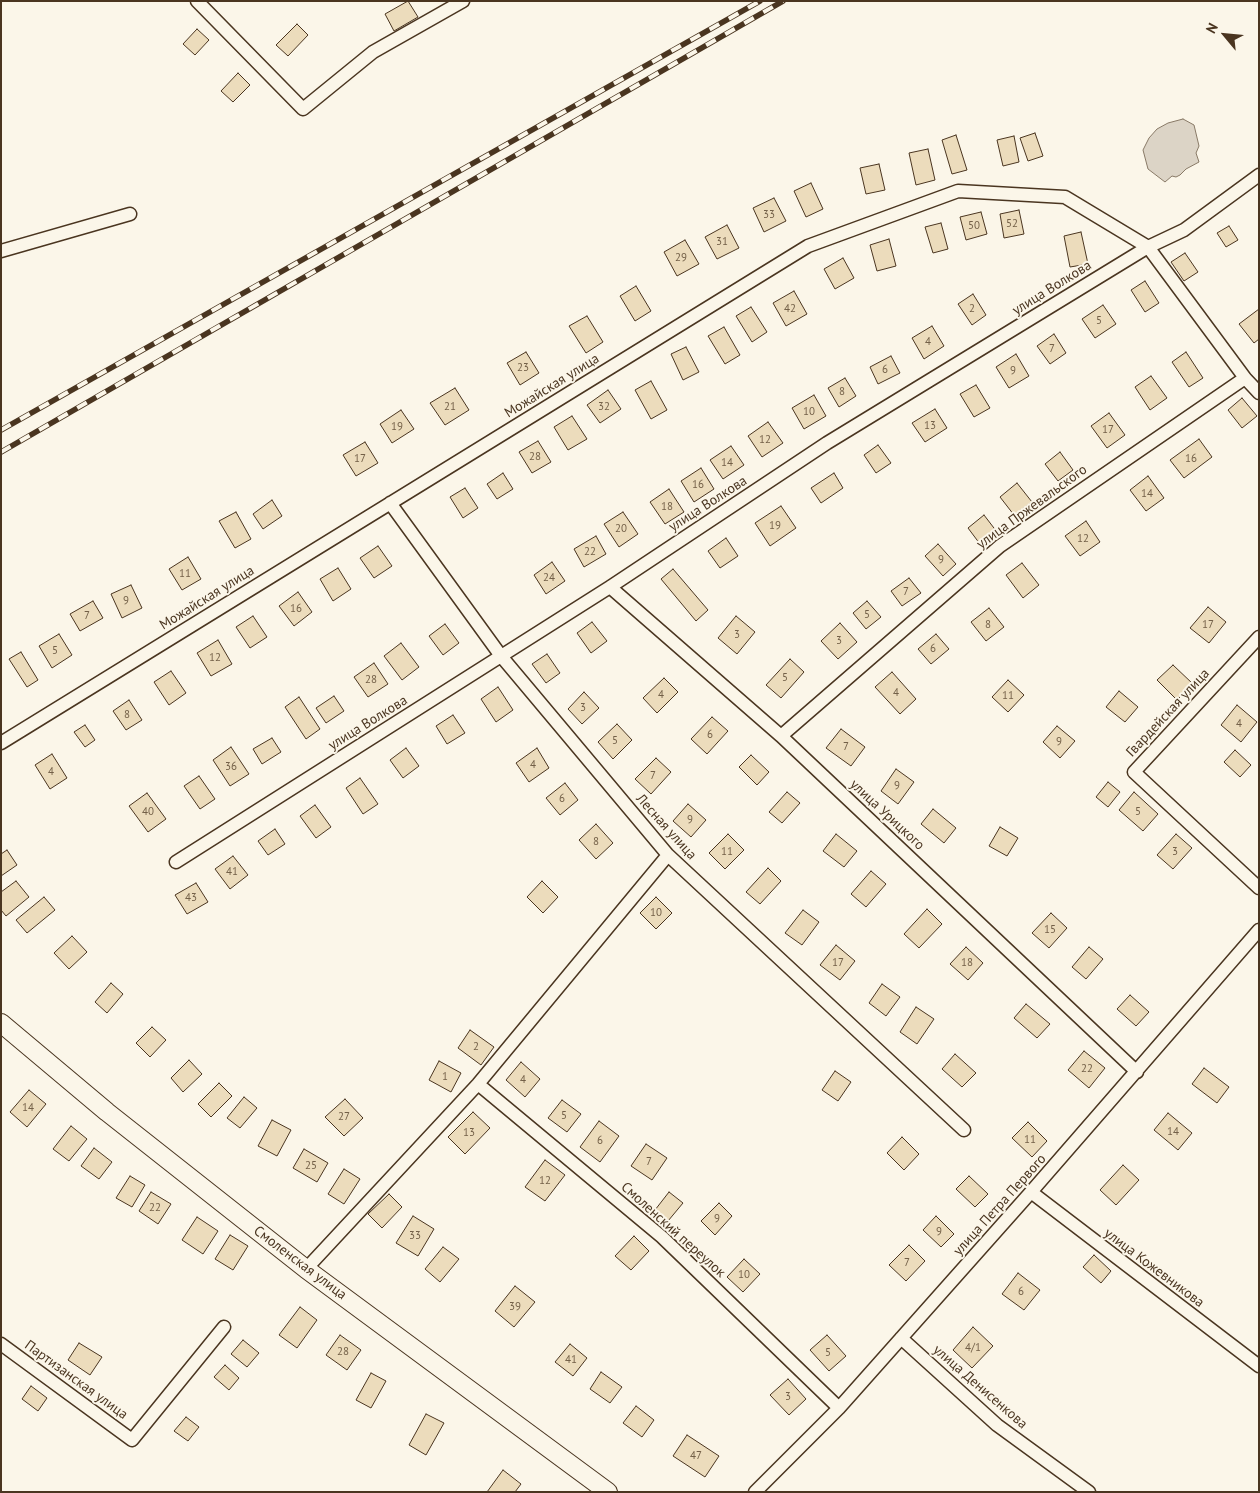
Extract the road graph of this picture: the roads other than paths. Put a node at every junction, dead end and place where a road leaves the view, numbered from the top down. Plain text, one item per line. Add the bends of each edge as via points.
1 (197, 1) edge
2 (464, 1) edge
3 (1259, 175) edge
4 (130, 214) dead end
5 (1148, 246) junction
6 (1, 251) edge
7 (1245, 378) junction
8 (1259, 393) edge
9 (390, 503) junction
10 (610, 587) junction
11 (1259, 636) edge
12 (501, 656) junction
13 (781, 736) junction
14 (1, 742) edge
15 (668, 855) junction
16 (176, 862) dead end
17 (1259, 888) edge
18 (1259, 930) edge
19 (1, 1023) edge
20 (1137, 1072) junction
21 (478, 1084) junction
22 (964, 1130) dead end
23 (1031, 1192) junction
24 (306, 1269) junction
25 (224, 1327) dead end
26 (901, 1338) junction
27 (1, 1344) edge
28 (1259, 1366) edge
29 (839, 1408) junction
30 (1085, 1490) edge
31 (608, 1492) edge
32 (755, 1492) edge

1 - 2 street via 303,109 373,52
3 - 5 street, улица Волкова via 1184,230
4 - 6 street
5 - 7 street
5 - 9 street, Можайская улица via 1065,197 958,191 808,246
5 - 10 street, улица Волкова via 827,443
7 - 8 street
7 - 13 street, улица Пржевальского via 1000,546
9 - 12 street, Лесная улица
9 - 14 street, Можайская улица
10 - 12 street, улица Волкова
10 - 13 street, улица Урицкого
11 - 17 street, Гвардейская улица via 1134,772
12 - 15 street, Лесная улица
12 - 16 street, улица Волкова
13 - 20 street, улица Урицкого
15 - 21 street
15 - 22 street, Лесная улица
18 - 20 street, улица Петра Первого
19 - 24 street, Смоленская улица via 107,1112
20 - 23 street, улица Петра Первого
21 - 24 street
21 - 29 street, Смоленский переулок via 662,1238
23 - 26 street, улица Петра Первого
23 - 28 street, улица Кожевникова
24 - 31 street, Смоленская улица
25 - 27 street, Партизанская улица via 132,1440
26 - 29 street, улица Петра Первого
26 - 30 street, улица Денисенкова via 996,1425
29 - 32 street, улица Петра Первого

